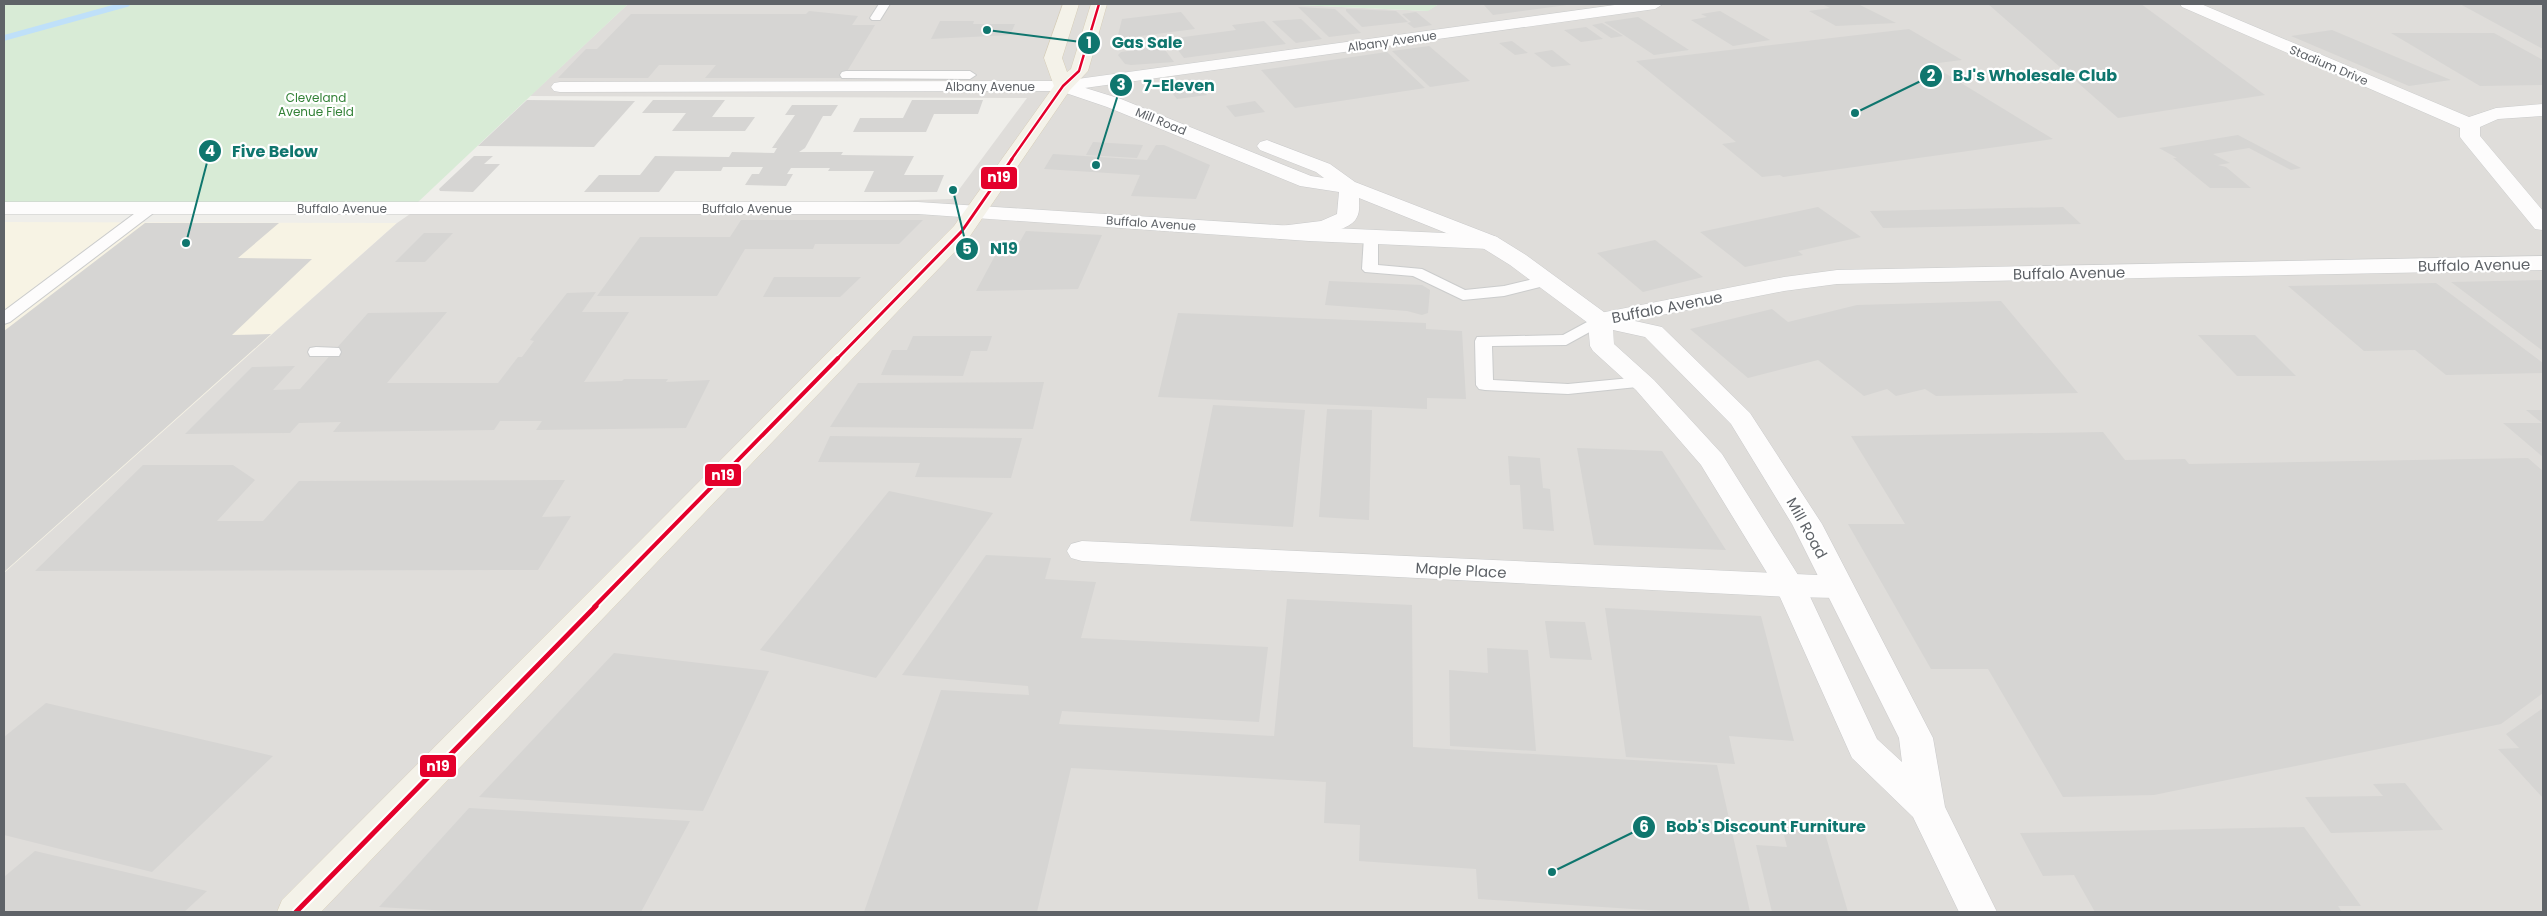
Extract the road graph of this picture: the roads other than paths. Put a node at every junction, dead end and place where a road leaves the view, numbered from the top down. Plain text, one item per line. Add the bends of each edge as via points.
1 (884, 4) edge
2 (1071, 4) edge
3 (1099, 4) edge
4 (1655, 4) edge
5 (2188, 4) edge
6 (1611, 7) edge
7 (876, 18) dead end
8 (846, 75) dead end
9 (970, 75) dead end
10 (1063, 86) junction
11 (560, 87) dead end
12 (2543, 110) edge
13 (2470, 125) junction
14 (1350, 187) junction
15 (4, 208) edge
16 (151, 208) junction
17 (976, 213) junction
18 (2543, 224) edge
19 (1280, 232) junction
20 (1371, 236) junction
21 (1489, 242) junction
22 (2543, 263) edge
23 (1546, 281) junction
24 (4, 319) edge
25 (1600, 320) junction
26 (1642, 382) junction
27 (1082, 551) dead end
28 (1790, 586) junction
29 (1839, 586) junction
30 (1927, 807) junction
31 (296, 912) edge
32 (1978, 912) edge

1 - 7 lane
2 - 10 main road via 1053,58
3 - 10 main road via 1079,71
4 - 6 street, Albany Avenue
5 - 13 street, Stadium Drive
6 - 10 street, Albany Avenue
8 - 9 lane
10 - 11 street, Albany Avenue
10 - 14 street, Mill Road via 1114,102 1307,182
10 - 17 main road
12 - 13 street via 2491,115
13 - 18 street via 2470,137
14 - 19 street via 1347,217 1326,227
14 - 21 street, Mill Road
15 - 16 street, Buffalo Avenue
16 - 17 street, Buffalo Avenue via 918,208
16 - 24 lane
17 - 19 street, Buffalo Avenue
17 - 31 main road via 885,311
19 - 20 street, Buffalo Avenue
20 - 21 street, Buffalo Avenue
20 - 23 lane via 1370,269 1416,272 1463,296
21 - 23 street, Mill Road
22 - 25 street, Buffalo Avenue via 1837,277 1784,284
23 - 25 street, Mill Road
25 - 26 street, Mill Road via 1602,346
25 - 26 lane via 1566,340 1483,341 1485,385 1568,389
25 - 29 street, Mill Road via 1653,332 1741,419 1807,524
26 - 28 street, Mill Road via 1712,460
27 - 28 street, Maple Place
28 - 29 street, Maple Place
28 - 30 street, Mill Road via 1864,748
29 - 30 street, Mill Road via 1916,738
30 - 32 street, Mill Road

